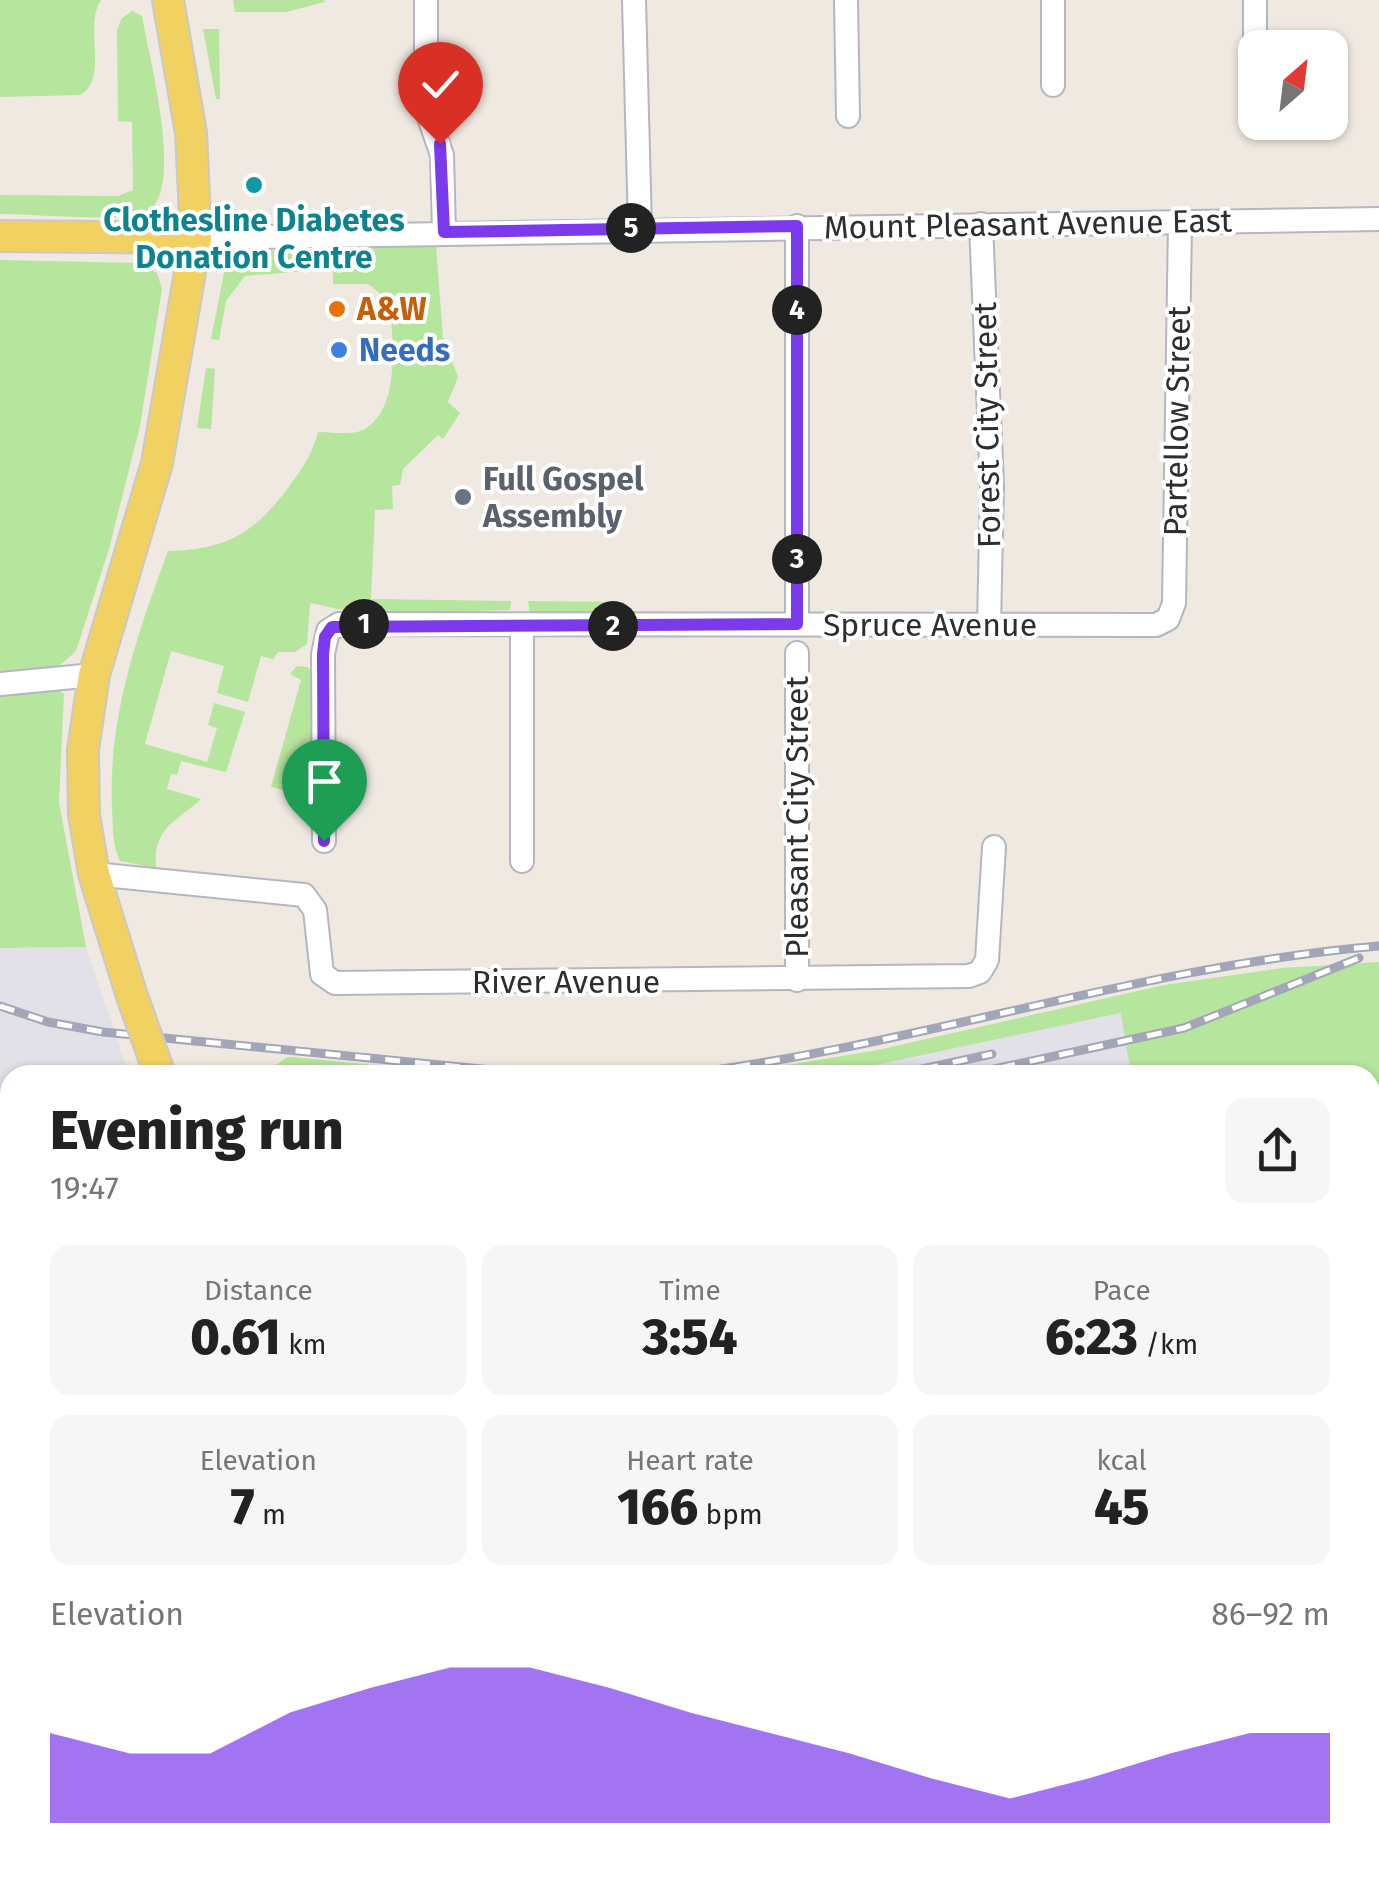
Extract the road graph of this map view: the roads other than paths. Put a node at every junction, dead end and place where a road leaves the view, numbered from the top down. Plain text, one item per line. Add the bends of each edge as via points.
1 (168, 0) edge
2 (426, 0) edge
3 (634, 0) edge
4 (846, 0) edge
5 (1053, 0) edge
6 (1255, 0) edge
7 (1255, 30) edge
8 (1053, 86) dead end
9 (848, 116) dead end
10 (1379, 220) edge
11 (1180, 222) junction
12 (981, 224) junction
13 (797, 226) junction
14 (640, 228) junction
15 (444, 232) junction
16 (0, 236) edge
17 (196, 238) junction
18 (1168, 619) joint
19 (797, 624) junction
20 (522, 626) junction
21 (989, 626) junction
22 (797, 653) dead end
23 (94, 675) junction
24 (0, 684) edge
25 (324, 841) dead end
26 (994, 847) dead end
27 (522, 862) dead end
28 (94, 874) junction
29 (797, 980) junction
30 (156, 1065) edge

1 - 17 main road via 191,133
2 - 15 street via 426,108 442,155
3 - 14 street
4 - 9 street
5 - 8 street
6 - 7 street
10 - 11 street, Mount Pleasant Avenue East
11 - 12 street, Mount Pleasant Avenue East
11 - 18 street, Partellow Street via 1174,603
12 - 13 street, Mount Pleasant Avenue East
12 - 21 street, Forest City Street via 992,486
13 - 14 street, Mount Pleasant Avenue East
13 - 19 street
14 - 15 street, Mount Pleasant Avenue East
15 - 17 street, Mount Pleasant Avenue East
16 - 17 main road
17 - 23 main road via 149,500
18 - 21 street, Spruce Avenue via 1156,625
19 - 20 street, Spruce Avenue
19 - 21 street, Spruce Avenue
20 - 25 street, Spruce Avenue via 332,627 323,654
20 - 27 street
22 - 29 street, Pleasant City Street
23 - 24 street
23 - 28 main road via 82,784
26 - 29 street, River Avenue via 988,960 980,972
28 - 29 street, River Avenue via 296,892 313,904 322,974 334,983
28 - 30 main road, bridge

